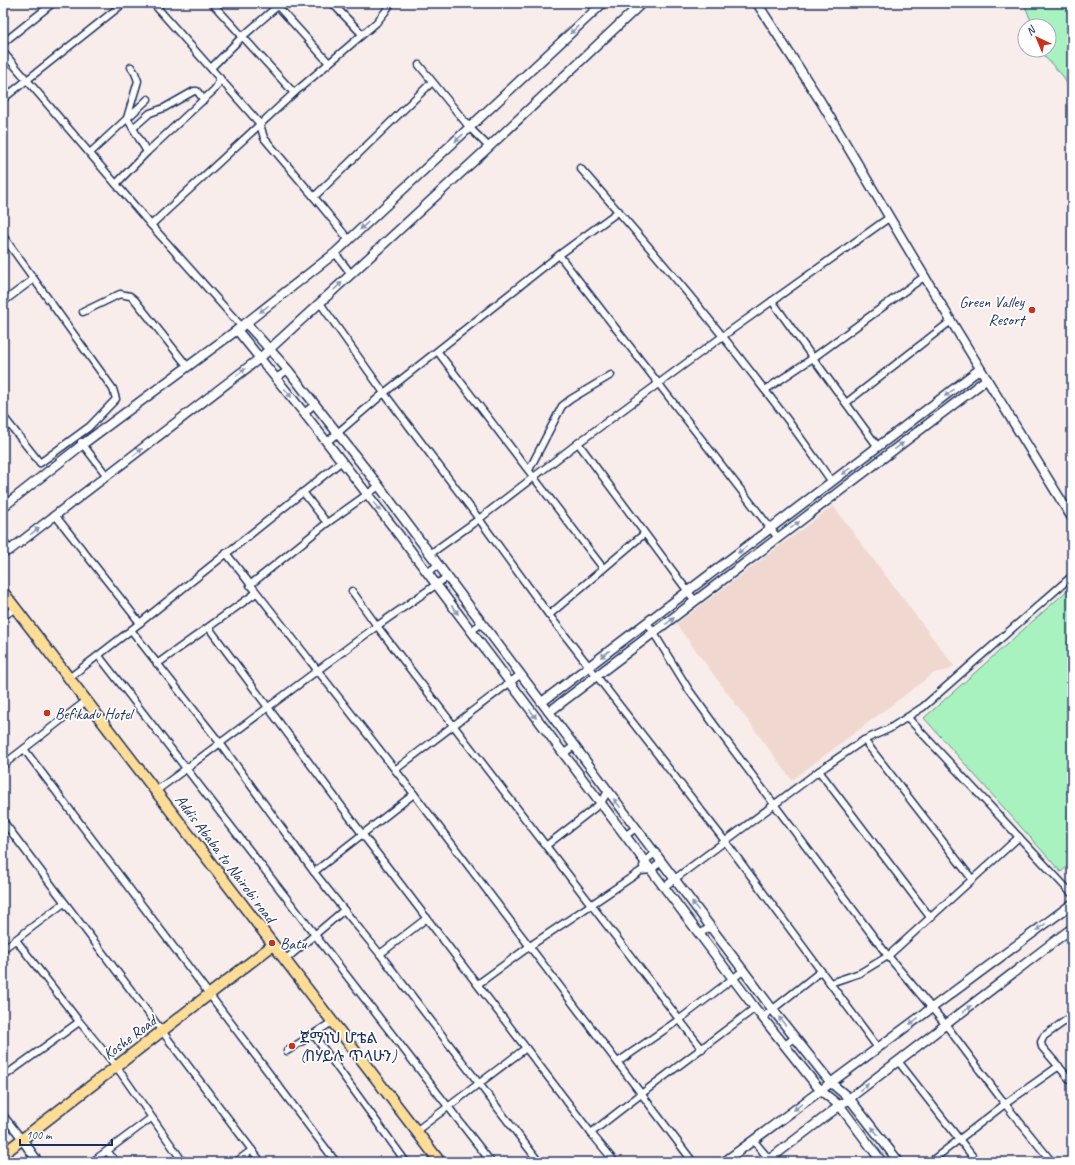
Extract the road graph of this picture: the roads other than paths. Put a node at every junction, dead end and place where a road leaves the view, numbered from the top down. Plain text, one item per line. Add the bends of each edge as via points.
1 (46, 3) edge
2 (53, 3) edge
3 (124, 3) edge
4 (153, 3) edge
5 (212, 3) edge
6 (332, 3) edge
7 (342, 3) edge
8 (391, 3) edge
9 (603, 3) edge
10 (642, 3) edge
11 (756, 3) edge
12 (278, 4) edge
13 (340, 11) junction
14 (44, 12) junction
15 (362, 34) junction
16 (242, 37) junction
17 (3, 43) edge
18 (3, 52) edge
19 (329, 63) junction
20 (419, 65) dead end
21 (131, 67) dead end
22 (211, 68) junction
23 (220, 78) junction
24 (27, 79) junction
25 (432, 82) junction
26 (294, 93) junction
27 (3, 99) edge
28 (148, 99) dead end
29 (204, 100) junction
30 (127, 118) junction
31 (260, 124) junction
32 (133, 128) junction
33 (470, 128) junction
34 (489, 147) junction
35 (147, 152) junction
36 (90, 153) junction
37 (580, 168) dead end
38 (116, 184) junction
39 (314, 197) junction
40 (618, 211) junction
41 (890, 217) junction
42 (151, 225) junction
43 (3, 236) edge
44 (349, 240) junction
45 (335, 252) junction
46 (559, 255) junction
47 (351, 274) junction
48 (925, 276) junction
49 (32, 277) junction
50 (772, 301) junction
51 (3, 302) edge
52 (320, 303) junction
53 (82, 312) dead end
54 (952, 321) junction
55 (242, 327) junction
56 (723, 336) junction
57 (269, 349) junction
58 (438, 352) junction
59 (260, 358) junction
60 (813, 358) junction
61 (188, 367) junction
62 (980, 369) junction
63 (288, 370) junction
64 (611, 375) dead end
65 (276, 378) junction
66 (987, 379) junction
67 (659, 384) junction
68 (765, 390) junction
69 (384, 394) junction
70 (846, 403) junction
71 (315, 404) junction
72 (304, 413) junction
73 (3, 416) edge
74 (338, 433) junction
75 (75, 438) junction
76 (327, 442) junction
77 (578, 443) junction
78 (83, 444) junction
79 (878, 447) junction
80 (342, 461) junction
81 (529, 470) junction
82 (107, 476) junction
83 (534, 478) junction
84 (832, 482) junction
85 (379, 486) junction
86 (303, 492) junction
87 (368, 495) junction
88 (3, 507) edge
89 (56, 515) junction
90 (1072, 518) edge
91 (404, 519) junction
92 (479, 519) junction
93 (327, 523) junction
94 (393, 527) junction
95 (771, 528) junction
96 (644, 534) junction
97 (778, 538) junction
98 (3, 541) edge
99 (7, 551) edge
100 (226, 553) junction
101 (430, 554) junction
102 (438, 565) junction
103 (603, 568) junction
104 (427, 573) junction
105 (1072, 576) edge
106 (447, 577) junction
107 (250, 585) junction
108 (436, 586) junction
109 (352, 591) dead end
110 (688, 591) junction
111 (3, 592) edge
112 (256, 593) junction
113 (695, 601) junction
114 (15, 608) junction
115 (549, 615) junction
116 (3, 617) edge
117 (647, 622) junction
118 (140, 623) junction
119 (482, 623) junction
120 (377, 626) junction
121 (209, 628) junction
122 (132, 630) junction
123 (471, 631) junction
124 (653, 633) junction
125 (624, 640) junction
126 (632, 650) junction
127 (99, 656) junction
128 (158, 664) junction
129 (590, 666) junction
130 (317, 670) junction
131 (520, 674) junction
132 (597, 676) junction
133 (69, 678) junction
134 (509, 683) junction
135 (86, 701) junction
136 (542, 702) junction
137 (267, 707) junction
138 (550, 712) junction
139 (908, 718) junction
140 (454, 726) junction
141 (864, 740) junction
142 (220, 743) junction
143 (574, 746) junction
144 (24, 749) junction
145 (563, 754) junction
146 (3, 765) edge
147 (187, 768) junction
148 (395, 770) junction
149 (819, 771) junction
150 (156, 791) junction
151 (608, 791) junction
152 (414, 794) junction
153 (601, 803) junction
154 (774, 804) junction
155 (3, 821) edge
156 (636, 828) junction
157 (363, 835) junction
158 (626, 836) junction
159 (1019, 837) junction
160 (725, 840) junction
161 (546, 845) junction
162 (654, 854) junction
163 (645, 861) junction
164 (661, 862) junction
165 (651, 870) junction
166 (641, 871) junction
167 (314, 872) junction
168 (972, 879) junction
169 (674, 880) junction
170 (664, 887) junction
171 (1072, 894) edge
172 (64, 903) junction
173 (1072, 904) edge
174 (591, 905) junction
175 (344, 910) junction
176 (930, 917) junction
177 (427, 918) junction
178 (711, 926) junction
179 (1071, 931) edge
180 (700, 934) junction
181 (315, 936) junction
182 (16, 940) junction
183 (273, 945) junction
184 (530, 946) junction
185 (3, 950) edge
186 (380, 954) junction
187 (888, 956) junction
188 (285, 960) junction
189 (744, 970) junction
190 (821, 972) junction
191 (733, 978) junction
192 (830, 983) junction
193 (478, 984) junction
194 (210, 995) junction
195 (755, 1008) junction
196 (931, 1008) junction
197 (773, 1010) junction
198 (1072, 1016) edge
199 (763, 1018) junction
200 (680, 1019) junction
201 (79, 1022) junction
202 (332, 1022) junction
203 (946, 1025) junction
204 (161, 1032) junction
205 (313, 1034) junction
206 (795, 1037) junction
207 (785, 1045) junction
208 (526, 1048) junction
209 (878, 1048) junction
210 (702, 1049) junction
211 (287, 1051) dead end
212 (898, 1061) junction
213 (618, 1062) junction
214 (116, 1066) junction
215 (1059, 1066) junction
216 (1072, 1070) edge
217 (1066, 1074) junction
218 (3, 1077) edge
219 (831, 1082) junction
220 (1072, 1082) edge
221 (479, 1083) junction
222 (820, 1090) junction
223 (641, 1093) junction
224 (849, 1098) junction
225 (1005, 1104) junction
226 (840, 1106) junction
227 (448, 1107) junction
228 (3, 1115) edge
229 (152, 1118) junction
230 (416, 1131) junction
231 (591, 1133) junction
232 (22, 1139) junction
233 (959, 1139) junction
234 (753, 1140) junction
235 (252, 1150) junction
236 (108, 1151) junction
237 (3, 1154) edge
238 (767, 1161) edge
239 (38, 1162) edge
240 (92, 1162) edge
241 (116, 1162) edge
242 (183, 1162) edge
243 (236, 1162) edge
244 (260, 1162) edge
245 (336, 1162) edge
246 (406, 1162) edge
247 (440, 1162) edge
248 (491, 1162) edge
249 (539, 1162) edge
250 (615, 1162) edge
251 (693, 1162) edge
252 (724, 1162) edge
253 (882, 1162) edge
254 (899, 1162) edge
255 (930, 1162) edge
256 (977, 1162) edge
257 (1052, 1162) edge

1 - 14 street
2 - 14 street
3 - 24 street
4 - 22 street
5 - 16 street
6 - 13 street
7 - 13 street
8 - 15 street via 381,18
9 -> 33 street
10 - 34 street
11 - 41 street via 821,102
12 - 16 street
12 - 19 street
13 - 15 street
14 - 17 street
15 - 19 street
16 - 22 street
16 - 26 street
18 - 24 street
19 - 26 street
20 - 25 street
21 - 30 street via 138,81
22 - 23 street
23 - 29 street via 217,86
23 - 31 street
24 - 27 street
24 - 36 street
25 - 33 street
25 - 39 street
26 - 31 street
28 - 30 street
29 - 32 street via 197,91 194,91 150,113
29 - 35 street
30 - 32 street
30 - 36 street
31 - 39 street via 264,138
31 - 42 street
32 - 35 street
33 - 34 street
33 -> 44 street
34 - 47 street
35 - 38 street
36 - 38 street
37 - 40 street
38 - 42 street
39 - 44 street
40 - 46 street
40 - 56 street
41 - 48 street
41 - 50 street
42 - 55 street
43 - 49 street
44 - 45 street
45 - 47 street
45 -> 55 street
46 - 58 street
46 - 67 street
52 -> 47 street
48 - 54 street
48 - 60 street
49 - 51 street
49 - 75 street via 89,354 116,396 115,402 98,420
50 - 56 street
50 - 60 street
52 - 57 street
52 - 69 street
53 - 61 street via 120,294 130,296
54 - 62 street
54 - 70 street
55 - 57 street
55 - 59 street
55 - 61 street
56 - 67 street
56 - 68 street
57 - 59 street
57 - 63 street
58 - 69 street
58 - 81 street
59 - 65 street
82 -> 59 street
60 - 68 street
60 - 70 street
61 - 78 street
62 - 66 street
62 -> 79 street
63 - 65 street
63 - 71 street
64 - 81 street via 562,406
65 -> 72 street
66 - 90 street
97 -> 66 street
67 - 77 street
67 - 95 street
68 - 84 street
69 - 74 street
69 - 92 street
70 - 79 street
71 - 72 street
71 - 74 street
72 - 76 street
73 - 75 street via 40,463
74 - 76 street
74 - 85 street
75 - 78 street
76 - 80 street
77 - 83 street
77 - 96 street
78 - 82 street
78 - 88 street
79 -> 84 street
80 - 86 street
80 - 87 street
81 - 83 street
82 - 89 street
83 - 92 street
83 - 103 street
84 - 95 street
85 - 87 street
85 - 91 street
86 - 93 street
86 - 100 street
87 - 93 street
87 -> 94 street
99 -> 89 street
89 - 118 street
91 - 94 street
91 - 101 street
92 - 101 street
92 - 115 street
93 - 107 street
94 - 104 street
95 - 97 street
95 -> 110 street
96 - 103 street
96 - 110 street
97 - 113 street
98 - 99 street
100 - 107 street
100 - 118 street
101 - 102 street
102 - 104 street
102 - 106 street
103 - 115 street
104 - 108 street
105 - 139 street via 923,708
106 - 108 street
106 - 119 street
107 - 112 street
108 - 120 street
108 -> 123 street
109 - 120 street
110 - 113 street
110 - 117 street
111 - 114 main road, Addis Ababa to Nairobi road
112 - 121 street
112 - 130 street
124 -> 113 street
114 - 116 street
114 - 133 main road, Addis Ababa to Nairobi road
115 - 129 street
117 - 124 street
117 - 125 street
118 - 122 street
119 - 123 street
119 - 131 street
120 - 130 street
120 - 140 street
121 - 128 street
121 - 137 street
122 - 127 street
122 - 128 street
123 - 134 street
124 - 126 street
124 - 154 street via 701,707
125 - 126 street
125 -> 129 street
126 - 132 street
127 - 133 street
127 - 147 street
128 - 142 street
129 - 132 street
129 - 136 street
130 - 137 street
130 - 148 street
131 - 134 street
131 - 136 street
132 - 138 street
132 - 160 street
133 - 135 main road, Addis Ababa to Nairobi road
134 - 140 street
134 -> 145 street
135 - 144 street
135 - 150 main road, Addis Ababa to Nairobi road
136 - 138 street
137 - 142 street
137 - 157 street
138 - 143 street
139 - 141 street
139 - 159 street
140 - 148 street
140 - 161 street
141 - 149 street
141 - 168 street
142 - 147 street
142 - 167 street
143 - 145 street
143 - 151 street
144 - 146 street
144 - 194 street
145 - 153 street
147 - 150 street
147 - 181 street
148 - 152 street
149 - 154 street
149 - 176 street
150 - 183 main road, Addis Ababa to Nairobi road
151 - 153 street
156 -> 151 street
152 - 157 street
152 - 184 street
153 - 158 street
153 - 161 street
154 - 160 street
154 - 187 street
155 - 172 street
156 - 158 street
156 - 162 street
157 - 167 street
157 - 177 street
158 - 163 street
159 - 168 street
159 - 171 street
160 - 169 street
160 - 190 street
161 - 174 street
162 - 163 street
162 - 164 street
163 - 165 street
163 - 166 street
164 - 165 street
164 - 169 street
165 - 166 street
165 - 170 street
166 - 174 street
167 - 175 street
168 - 176 street
169 - 170 street
178 -> 169 street
170 - 180 street
172 - 182 street
172 - 204 street
173 -> 196 street
174 - 184 street
174 - 200 street
175 - 181 street
175 - 186 street
176 - 187 street
177 - 186 street
177 - 193 street
178 - 180 street
178 - 189 street
203 -> 179 street
180 - 191 street
181 - 188 street
181 - 227 street
182 - 185 street
182 - 201 street
183 - 188 main road, Addis Ababa to Nairobi road
183 - 194 main road, Koshe Road
184 - 193 street
184 - 213 street
186 - 221 street
187 - 192 street via 860,973
187 - 196 street
188 - 202 main road, Addis Ababa to Nairobi road
189 - 191 street
189 - 197 street
190 - 192 street
190 - 197 street
191 - 195 street
191 - 200 street
192 - 209 street
193 - 208 street
194 - 204 main road, Koshe Road
194 - 245 street
195 - 199 street
195 - 210 street
196 - 203 street
196 -> 209 street
197 - 199 street
206 -> 197 street
198 - 215 street via 1044,1036 1041,1042 1042,1047
199 - 207 street
200 - 210 street
200 - 213 street
201 - 214 street
201 - 218 street
202 - 205 street
202 - 230 main road, Addis Ababa to Nairobi road
203 - 212 street
203 - 225 street
204 - 214 main road, Koshe Road
204 - 235 street
205 - 211 street
205 - 246 street
206 - 207 street
206 - 219 street
207 - 222 street
208 - 221 street
208 - 231 street
209 - 219 street
210 - 223 street
224 -> 212 street
212 - 233 street
213 - 223 street
214 - 229 street
214 - 232 main road, Koshe Road
215 - 217 street
215 - 225 street
216 - 217 street
217 - 220 street
219 - 222 street
219 - 224 street
221 - 227 street
221 - 249 street
222 - 226 street
222 -> 234 street
223 - 231 street
223 - 251 street
224 - 226 street
254 -> 224 street
225 - 233 street
225 - 257 street
226 - 238 street
226 - 253 street
227 - 230 street
227 - 248 street
228 - 232 street
229 - 236 street
229 - 242 street
230 - 247 main road, Addis Ababa to Nairobi road
231 - 250 street
232 - 237 main road, Koshe Road
232 - 239 street
233 - 255 street
233 - 256 street
234 - 238 street
234 - 252 street
235 - 243 street
235 - 244 street
236 - 240 street
236 - 241 street

